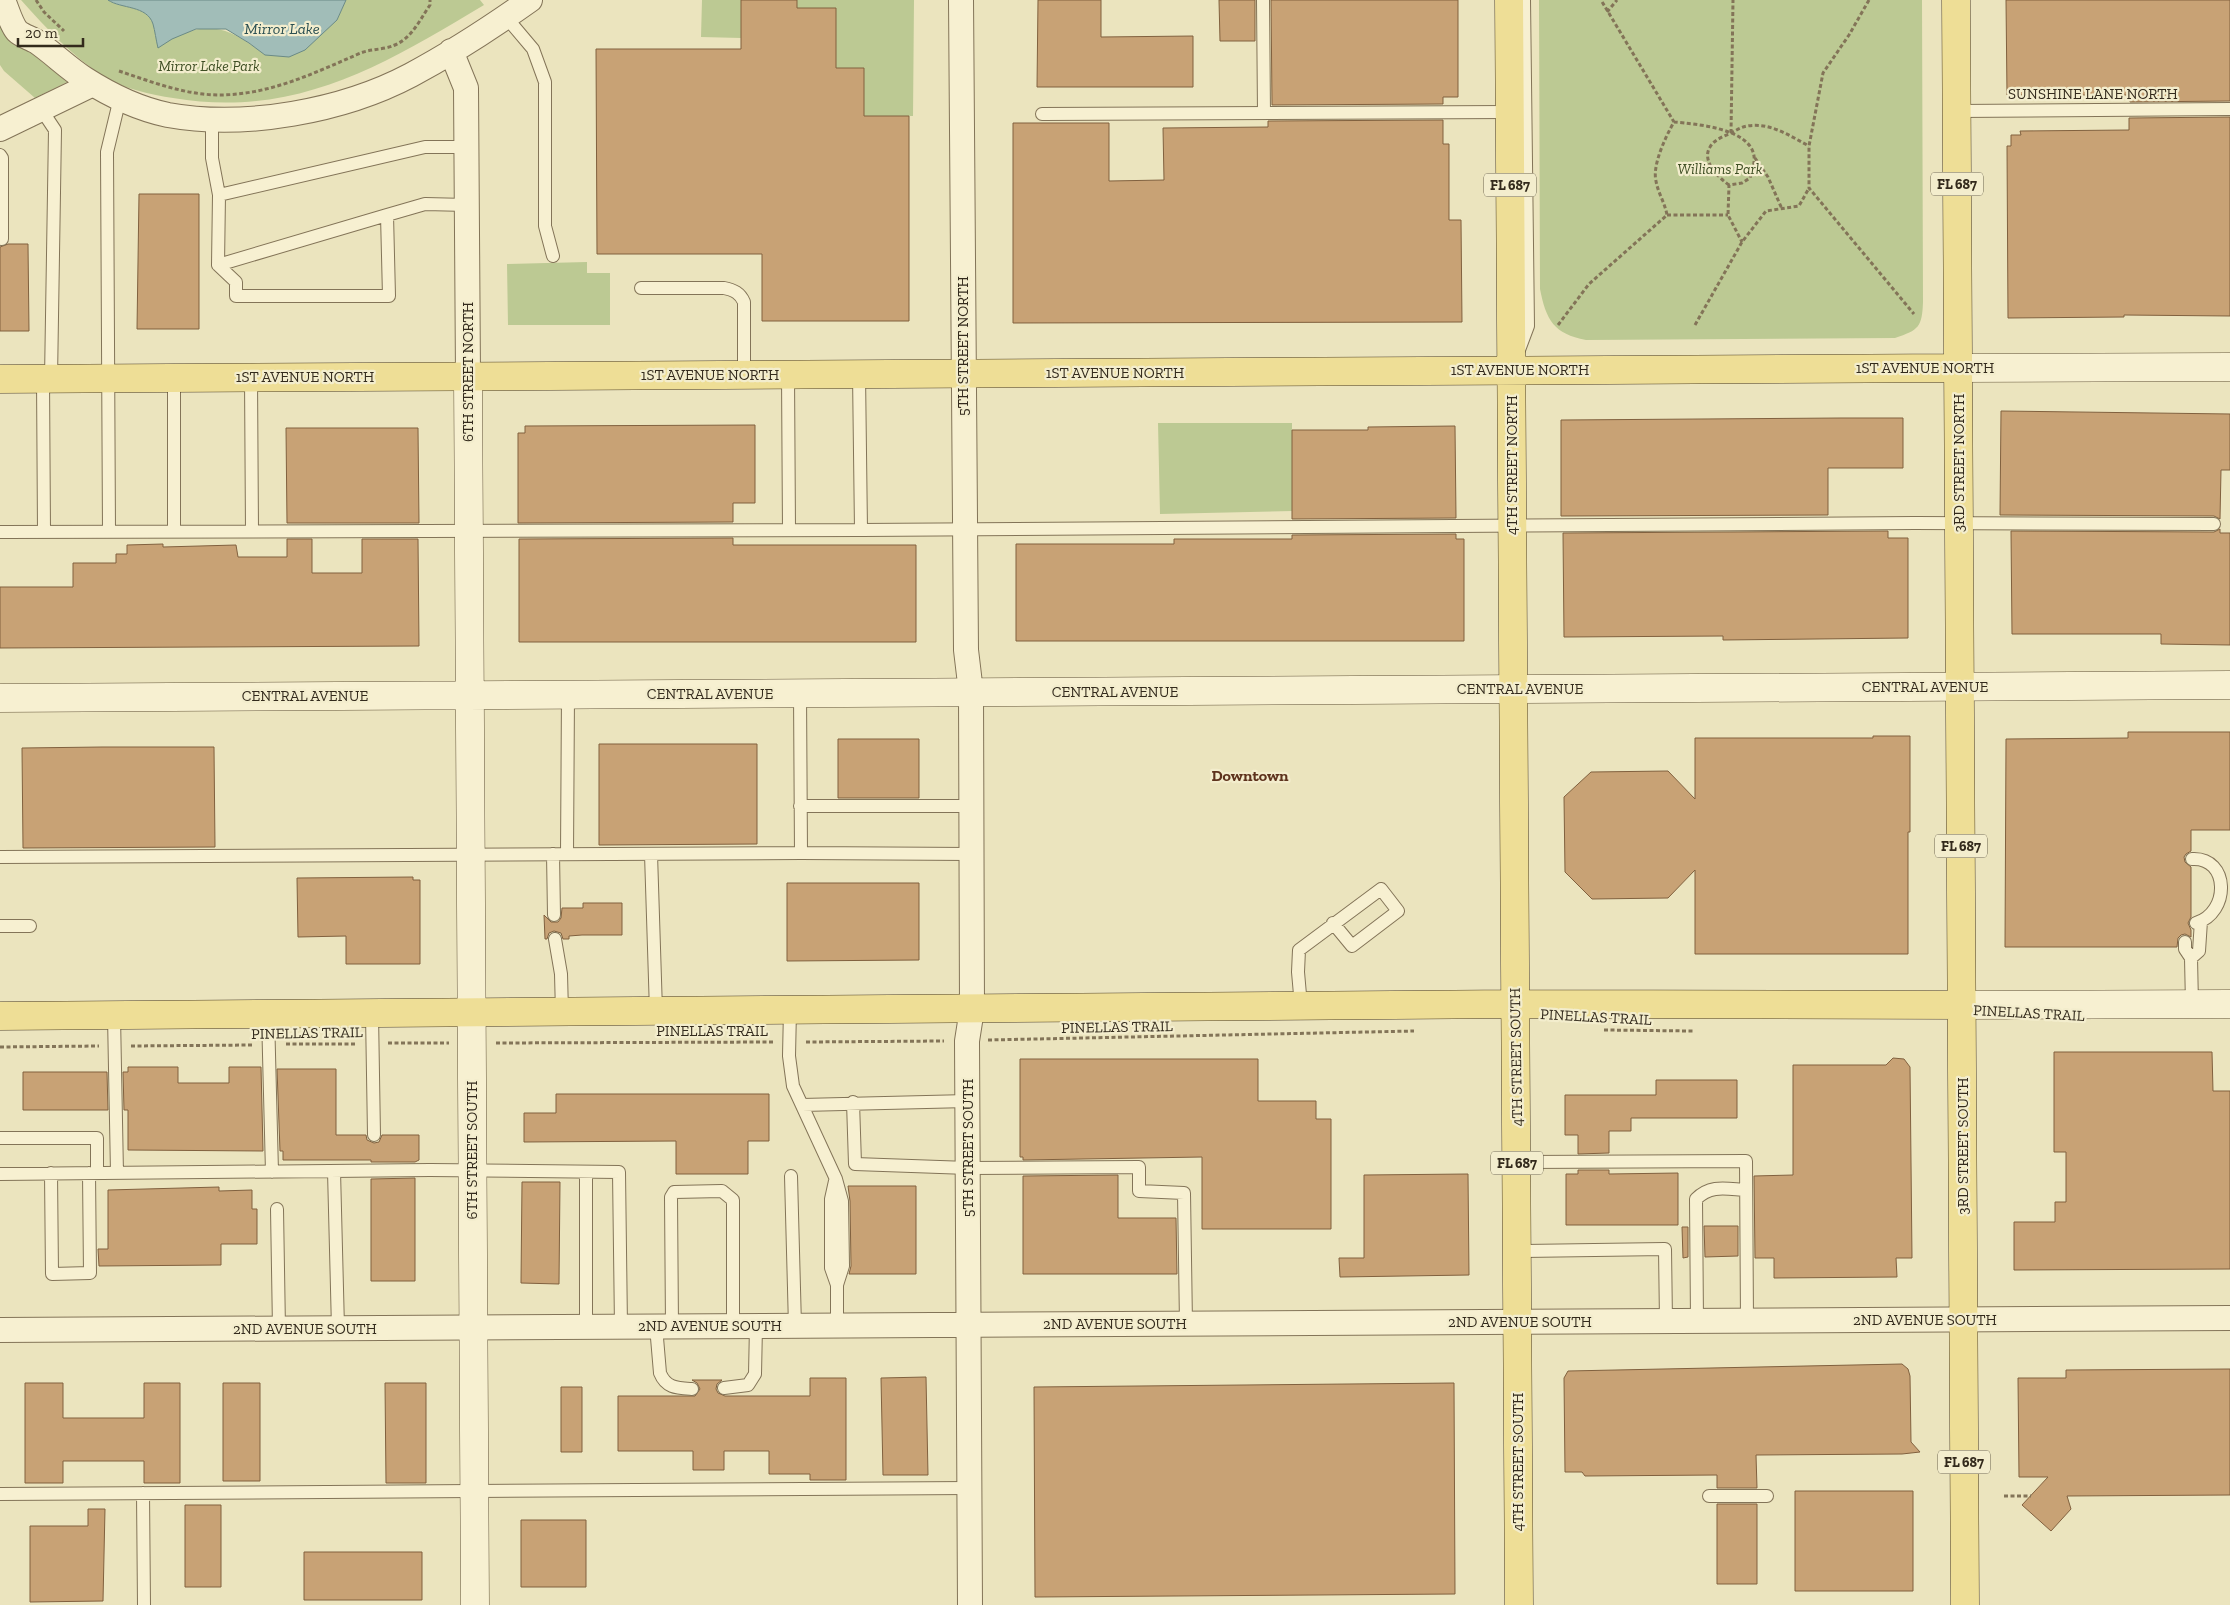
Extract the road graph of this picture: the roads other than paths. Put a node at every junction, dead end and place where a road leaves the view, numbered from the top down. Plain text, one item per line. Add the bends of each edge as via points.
1 (3, 0) edge
2 (530, 0) edge
3 (961, 0) edge
4 (1263, 0) edge
5 (1509, 0) edge
6 (1524, 0) edge
7 (1956, 0) edge
8 (506, 17) junction
9 (8, 31) edge
10 (451, 51) junction
11 (92, 84) junction
12 (120, 98) junction
13 (41, 109) junction
14 (2230, 109) edge
15 (1957, 111) junction
16 (1510, 112) junction
17 (1264, 113) junction
18 (1042, 114) dead end
19 (212, 119) junction
20 (0, 129) edge
21 (466, 147) junction
22 (0, 155) edge
23 (219, 195) junction
24 (467, 206) junction
25 (387, 215) junction
26 (2, 240) dead end
27 (553, 256) dead end
28 (218, 265) junction
29 (641, 288) dead end
30 (2230, 366) edge
31 (1958, 368) junction
32 (1512, 371) junction
33 (859, 374) junction
34 (963, 374) junction
35 (744, 375) junction
36 (788, 375) junction
37 (468, 376) junction
38 (109, 378) junction
39 (174, 378) junction
40 (251, 378) junction
41 (0, 379) edge
42 (47, 379) junction
43 (1959, 523) junction
44 (2214, 524) dead end
45 (1512, 525) junction
46 (964, 528) junction
47 (790, 530) junction
48 (860, 530) junction
49 (44, 531) junction
50 (109, 531) junction
51 (174, 531) junction
52 (252, 531) junction
53 (469, 531) junction
54 (0, 532) edge
55 (2230, 686) edge
56 (1960, 687) junction
57 (1513, 689) junction
58 (971, 692) junction
59 (800, 693) junction
60 (568, 694) junction
61 (470, 695) junction
62 (0, 698) edge
63 (800, 806) junction
64 (971, 806) junction
65 (801, 853) junction
66 (471, 854) junction
67 (553, 854) junction
68 (567, 854) junction
69 (651, 854) junction
70 (971, 854) junction
71 (0, 857) edge
72 (2192, 859) dead end
73 (554, 915) dead end
74 (1333, 923) junction
75 (0, 926) edge
76 (30, 926) dead end
77 (555, 940) dead end
78 (2185, 942) dead end
79 (2191, 958) junction
80 (1515, 1004) junction
81 (2192, 1004) junction
82 (2230, 1004) edge
83 (1962, 1005) junction
84 (1301, 1006) junction
85 (972, 1009) junction
86 (790, 1010) junction
87 (656, 1011) junction
88 (562, 1012) junction
89 (372, 1014) junction
90 (472, 1014) junction
91 (268, 1015) junction
92 (0, 1016) edge
93 (114, 1016) junction
94 (968, 1101) junction
95 (854, 1102) junction
96 (802, 1105) junction
97 (374, 1135) dead end
98 (0, 1138) edge
99 (1517, 1162) junction
100 (968, 1168) junction
101 (472, 1170) junction
102 (334, 1171) junction
103 (272, 1172) junction
104 (586, 1172) junction
105 (51, 1173) junction
106 (93, 1173) junction
107 (117, 1173) junction
108 (0, 1174) edge
109 (791, 1176) dead end
110 (1746, 1190) junction
111 (277, 1209) dead end
112 (1518, 1251) junction
113 (2230, 1318) edge
114 (1964, 1320) junction
115 (1666, 1321) junction
116 (1697, 1321) junction
117 (1747, 1321) junction
118 (1518, 1322) junction
119 (1186, 1324) junction
120 (969, 1325) junction
121 (621, 1326) junction
122 (664, 1326) junction
123 (744, 1326) junction
124 (795, 1326) junction
125 (837, 1326) junction
126 (586, 1327) junction
127 (338, 1328) junction
128 (474, 1328) junction
129 (279, 1329) junction
130 (0, 1330) edge
131 (724, 1388) dead end
132 (692, 1389) dead end
133 (970, 1488) junction
134 (474, 1491) junction
135 (143, 1493) junction
136 (0, 1494) edge
137 (1709, 1496) dead end
138 (1767, 1496) dead end
139 (144, 1605) edge
140 (475, 1605) edge
141 (970, 1605) edge
142 (1518, 1605) edge
143 (1965, 1605) edge

1 - 9 street
2 - 8 street
3 - 34 street, 5TH STREET NORTH
4 - 17 lane
5 - 16 main road, 4TH STREET NORTH / FL 687
6 - 32 lane via 1528,326
7 - 15 main road, 3RD STREET NORTH / FL 687
8 - 10 street
8 - 27 lane via 533,49 545,82 545,226
9 - 11 street via 37,42
10 - 19 street via 410,75 338,104 258,118
10 - 21 street, 6TH STREET NORTH via 466,88
11 - 12 street
11 - 13 street
12 - 19 street via 167,114
12 - 38 lane via 107,152
13 - 20 street
13 - 42 lane via 55,130
14 - 15 lane, SUNSHINE LANE NORTH
15 - 31 main road, 3RD STREET NORTH / FL 687
16 - 17 lane
16 - 32 main road, 4TH STREET NORTH / FL 687
17 - 18 lane
19 - 23 lane via 212,158
21 - 23 lane via 425,147
21 - 24 street, 6TH STREET NORTH
22 - 26 lane
23 - 28 lane
24 - 25 lane via 425,204
24 - 37 street, 6TH STREET NORTH
25 - 28 lane
25 - 28 lane via 389,296 236,296 236,282
29 - 35 lane via 724,288 741,295 744,302
30 - 31 street, 1ST AVENUE NORTH
31 - 32 main road, 1ST AVENUE NORTH
31 - 43 main road, 3RD STREET NORTH / FL 687
32 - 34 main road, 1ST AVENUE NORTH
32 - 45 main road, 4TH STREET NORTH / FL 687
33 - 34 main road, 1ST AVENUE NORTH
33 - 36 main road, 1ST AVENUE NORTH
33 - 48 lane
34 - 46 street, 5TH STREET NORTH
35 - 36 main road, 1ST AVENUE NORTH
35 - 37 main road, 1ST AVENUE NORTH
36 - 47 lane
37 - 40 main road, 1ST AVENUE NORTH
37 - 53 street, 6TH STREET NORTH
38 - 39 main road, 1ST AVENUE NORTH
38 - 42 main road, 1ST AVENUE NORTH
38 - 50 lane
39 - 40 main road, 1ST AVENUE NORTH
39 - 51 lane
40 - 52 lane
41 - 42 main road, 1ST AVENUE NORTH
42 - 49 lane
43 - 44 lane
43 - 45 lane
43 - 56 main road, 3RD STREET NORTH / FL 687
45 - 46 lane
45 - 57 main road, 4TH STREET NORTH / FL 687
46 - 48 lane
46 - 58 street, 5TH STREET NORTH via 966,650
47 - 48 lane
47 - 53 lane
49 - 50 lane
49 - 54 lane
50 - 51 lane
51 - 52 lane
52 - 53 lane
53 - 61 street, 6TH STREET NORTH
55 - 56 street, CENTRAL AVENUE
56 - 57 street, CENTRAL AVENUE
56 - 83 main road, 3RD STREET SOUTH / FL 687
57 - 58 street, CENTRAL AVENUE
57 - 80 main road, 4TH STREET SOUTH / FL 687
58 - 59 street, CENTRAL AVENUE
58 - 64 street, 5TH STREET SOUTH
59 - 60 street, CENTRAL AVENUE
59 - 63 lane
60 - 61 street, CENTRAL AVENUE
60 - 68 lane
61 - 62 street, CENTRAL AVENUE
61 - 66 street, 6TH STREET SOUTH
63 - 64 lane
63 - 65 lane
64 - 70 street, 5TH STREET SOUTH
65 - 69 lane
65 - 70 lane
66 - 67 lane
66 - 71 lane
66 - 90 street, 6TH STREET SOUTH
67 - 68 lane
67 - 73 lane
68 - 69 lane
69 - 87 lane
70 - 85 street, 5TH STREET SOUTH
72 - 79 lane via 2208,861 2217,867 2224,876 2227,897 2216,915 2199,922 2199,951
74 - 74 lane via 1381,889 1398,911 1352,946
74 - 84 lane via 1299,950
75 - 76 lane
77 - 88 lane via 561,974
78 - 79 lane
79 - 81 lane
80 - 83 main road
80 - 84 main road
80 - 99 main road, 4TH STREET SOUTH / FL 687
81 - 82 street
81 - 83 street
83 - 114 main road, 3RD STREET SOUTH / FL 687
84 - 85 main road
85 - 86 main road
85 - 94 street, 5TH STREET SOUTH via 967,1041
86 - 87 main road
86 - 96 lane via 793,1086
87 - 88 main road
88 - 90 main road
89 - 90 main road
89 - 91 main road
89 - 97 lane
90 - 101 street, 6TH STREET SOUTH
91 - 93 main road
91 - 103 lane
92 - 93 main road
93 - 107 lane
94 - 95 lane
94 - 100 street, 5TH STREET SOUTH
95 - 96 lane
95 - 100 lane via 855,1164
96 - 125 lane via 836,1179 831,1199 831,1268 837,1285
98 - 106 lane via 97,1138
99 - 110 lane via 1746,1161
99 - 112 main road, 4TH STREET SOUTH / FL 687
100 - 119 lane via 1139,1167 1139,1191 1184,1193
100 - 120 street, 5TH STREET SOUTH
101 - 102 lane via 374,1166
101 - 104 lane
101 - 128 street, 6TH STREET SOUTH
102 - 103 lane
102 - 127 lane
103 - 107 lane
104 - 121 lane via 619,1172
104 - 126 lane
105 - 106 lane
105 - 106 lane via 52,1274 90,1273
105 - 108 lane
106 - 107 lane
109 - 124 lane
110 - 116 lane via 1710,1188 1696,1199
110 - 117 lane
111 - 129 lane
112 - 115 lane via 1665,1249
112 - 118 main road, 4TH STREET SOUTH / FL 687
113 - 114 street, 2ND AVENUE SOUTH
114 - 117 street, 2ND AVENUE SOUTH
114 - 143 main road, 3RD STREET SOUTH / FL 687
115 - 116 street, 2ND AVENUE SOUTH
115 - 118 street, 2ND AVENUE SOUTH
116 - 117 street, 2ND AVENUE SOUTH
118 - 119 street, 2ND AVENUE SOUTH
118 - 142 main road, 4TH STREET SOUTH / FL 687
119 - 120 street, 2ND AVENUE SOUTH
120 - 125 street, 2ND AVENUE SOUTH
120 - 133 street, 5TH STREET SOUTH
121 - 122 street, 2ND AVENUE SOUTH
121 - 126 street, 2ND AVENUE SOUTH
122 - 123 street, 2ND AVENUE SOUTH
122 - 123 lane via 670,1197 674,1192 722,1191 733,1200
122 - 132 lane via 662,1378 673,1387
123 - 124 street, 2ND AVENUE SOUTH
123 - 131 lane via 755,1374 748,1385
124 - 125 street, 2ND AVENUE SOUTH
126 - 128 street, 2ND AVENUE SOUTH
127 - 128 street, 2ND AVENUE SOUTH
127 - 129 street, 2ND AVENUE SOUTH
128 - 134 street, 6TH STREET SOUTH
129 - 130 street, 2ND AVENUE SOUTH
133 - 134 lane
133 - 141 street, 5TH STREET SOUTH
134 - 135 lane
134 - 140 street, 6TH STREET SOUTH
135 - 136 lane
135 - 139 lane
137 - 138 lane

